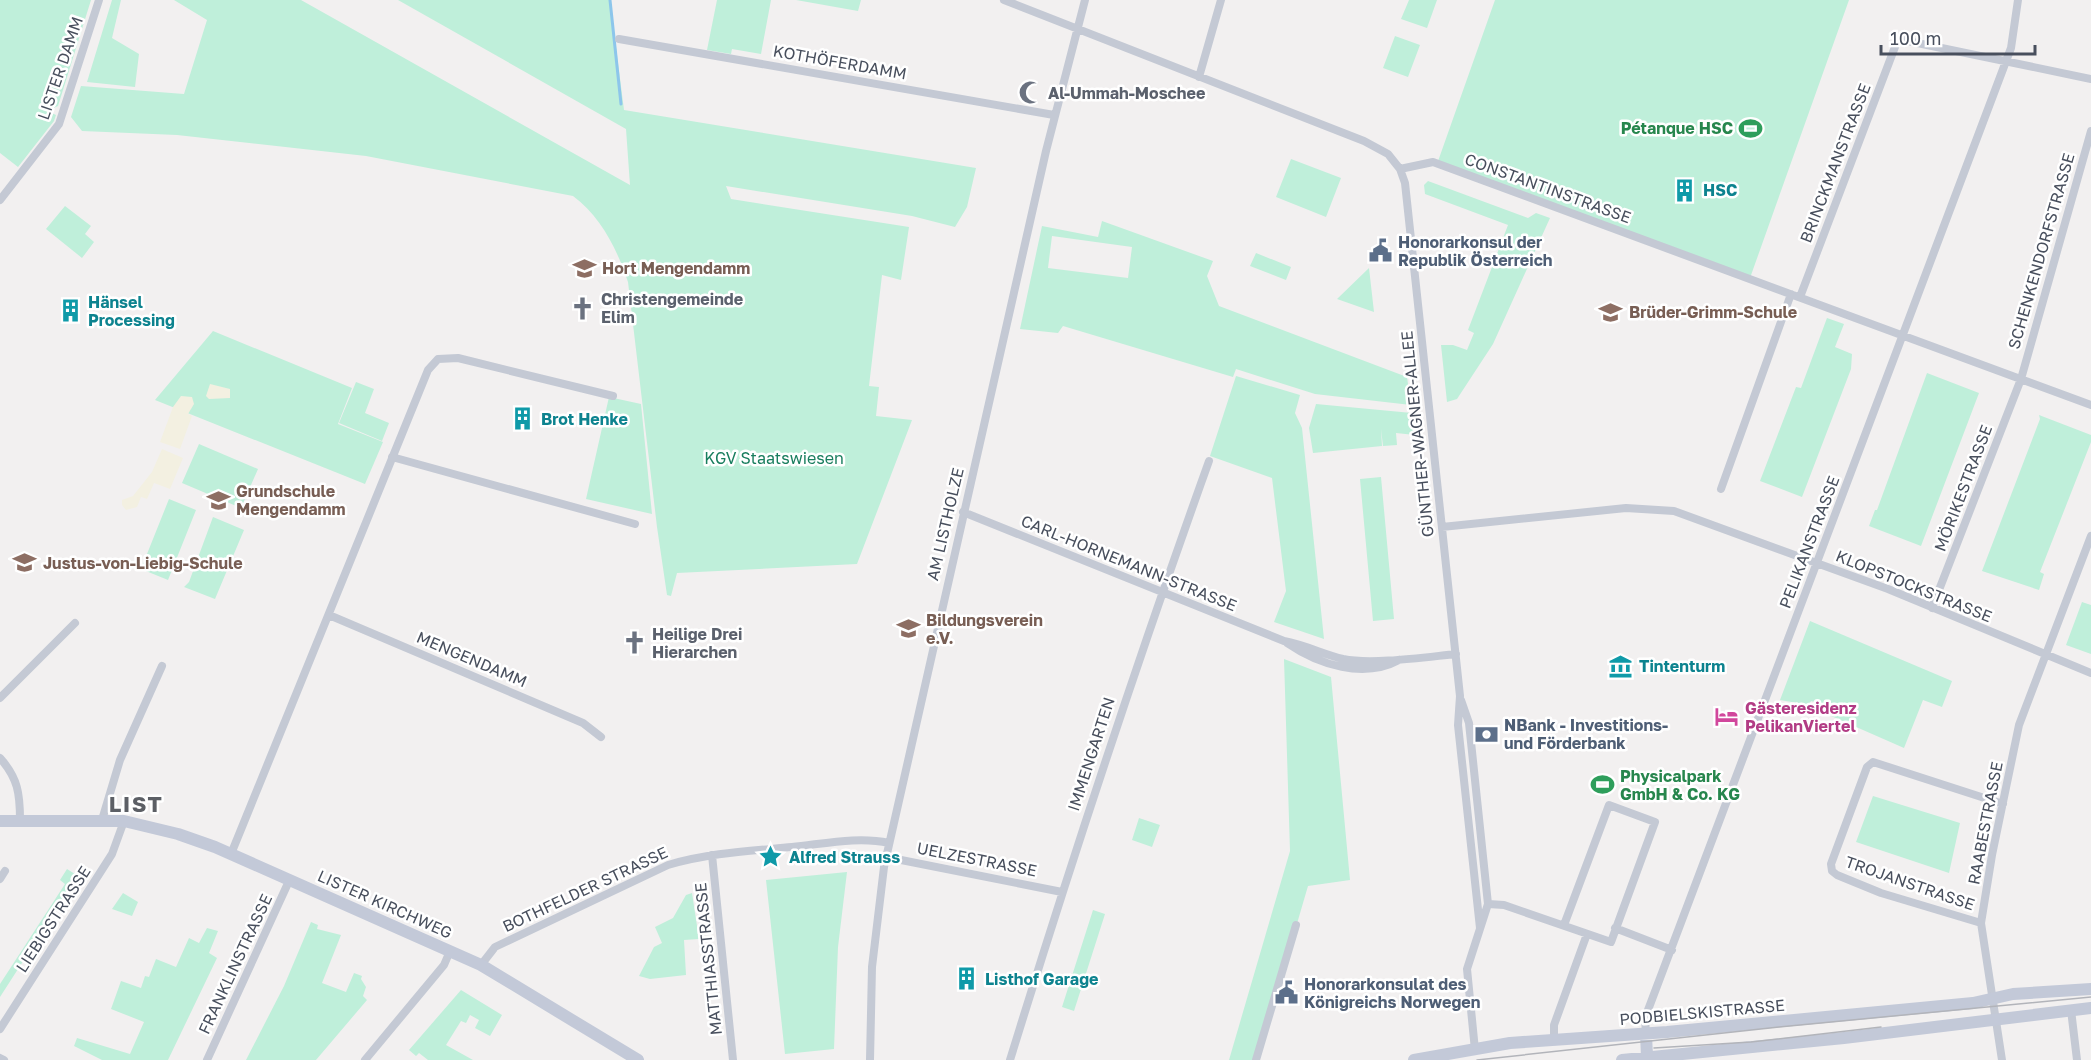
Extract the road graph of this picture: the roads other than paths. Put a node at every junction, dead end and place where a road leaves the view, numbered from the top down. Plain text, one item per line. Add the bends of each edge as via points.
1 (99, 0) edge
2 (1004, 0) edge
3 (1085, 0) edge
4 (1221, 0) edge
5 (2018, 0) edge
6 (1076, 28) junction
7 (620, 39) dead end
8 (2005, 62) junction
9 (1199, 77) junction
10 (2091, 79) edge
11 (1054, 115) junction
12 (2091, 131) edge
13 (1400, 169) junction
14 (0, 200) edge
15 (1796, 295) junction
16 (1903, 336) junction
17 (2021, 379) junction
18 (613, 396) dead end
19 (2091, 405) edge
20 (392, 457) junction
21 (1209, 461) dead end
22 (1721, 489) dead end
23 (963, 512) junction
24 (634, 524) dead end
25 (1442, 527) junction
26 (2091, 536) edge
27 (1817, 563) junction
28 (1161, 592) junction
29 (1932, 608) junction
30 (329, 615) junction
31 (75, 623) dead end
32 (1456, 654) junction
33 (2046, 657) junction
34 (162, 666) dead end
35 (2091, 673) edge
36 (1460, 696) junction
37 (0, 698) edge
38 (601, 737) dead end
39 (0, 758) edge
40 (2003, 804) junction
41 (20, 820) junction
42 (102, 820) junction
43 (0, 821) edge
44 (124, 821) junction
45 (889, 843) junction
46 (231, 854) junction
47 (712, 855) junction
48 (886, 857) junction
49 (5, 871) dead end
50 (0, 879) edge
51 (289, 881) junction
52 (1062, 892) junction
53 (1488, 904) junction
54 (1981, 924) junction
55 (1296, 925) dead end
56 (1564, 925) junction
57 (1480, 928) junction
58 (1615, 928) junction
59 (1587, 933) junction
60 (1672, 950) junction
61 (450, 951) junction
62 (481, 965) junction
63 (2091, 989) edge
64 (1993, 998) junction
65 (2091, 1008) edge
66 (2071, 1010) junction
67 (1997, 1020) junction
68 (0, 1029) edge
69 (1646, 1034) junction
70 (1554, 1041) junction
71 (1475, 1055) edge
72 (1647, 1058) junction
73 (367, 1059) edge
74 (207, 1060) edge
75 (638, 1060) edge
76 (733, 1060) edge
77 (870, 1060) edge
78 (1010, 1060) edge
79 (1256, 1060) edge
80 (1414, 1060) edge
81 (1622, 1060) edge
82 (2001, 1060) edge
83 (2077, 1060) edge

1 - 14 street, LISTER DAMM via 59,124
2 - 6 street
3 - 6 street, AM LISTHOLZE
4 - 9 street
5 - 8 street, PELIKANSTRASSE
6 - 9 street
6 - 11 street, AM LISTHOLZE
7 - 11 street, KOTHÖFERDAMM
8 - 10 street
8 - 15 street, BRINCKMANSTRASSE via 1898,39
8 - 16 street, PELIKANSTRASSE
9 - 13 street via 1376,146
11 - 23 street, AM LISTHOLZE
12 - 17 street, SCHENKENDORFSTRASSE
13 - 15 street, CONSTANTINSTRASSE via 1433,162
13 - 25 street, GÜNTHER-WAGNER-ALLEE via 1407,195
15 - 16 street, CONSTANTINSTRASSE
15 - 22 street, BRINCKMANSTRASSE
16 - 17 street, CONSTANTINSTRASSE
16 - 27 street, PELIKANSTRASSE
17 - 19 street, CONSTANTINSTRASSE
17 - 29 street, MÖRIKESTRASSE
18 - 20 street via 458,358 438,359 428,370
20 - 24 street
20 - 30 street
21 - 28 street, IMMENGARTEN
23 - 28 street, CARL-HORNEMANN-STRASSE
23 - 45 street, AM LISTHOLZE
25 - 27 street, KLOPSTOCKSTRASSE via 1648,508 1692,515
25 - 32 street, GÜNTHER-WAGNER-ALLEE
26 - 33 street, RAABESTRASSE
27 - 29 street, KLOPSTOCKSTRASSE
27 - 60 street, PELIKANSTRASSE
28 - 32 street, CARL-HORNEMANN-STRASSE via 1344,668 1367,669 1400,660
28 - 52 street, IMMENGARTEN
29 - 33 street, KLOPSTOCKSTRASSE
30 - 38 street, MENGENDAMM via 583,723
30 - 46 street
31 - 37 street
32 - 36 street, GÜNTHER-WAGNER-ALLEE
33 - 35 street, KLOPSTOCKSTRASSE
33 - 40 street, RAABESTRASSE via 2019,724
34 - 42 street via 120,760
36 - 53 street, GÜNTHER-WAGNER-ALLEE via 1469,723
36 - 57 street, GÜNTHER-WAGNER-ALLEE via 1458,724
39 - 41 street via 18,784
40 - 54 street, RAABESTRASSE
40 - 54 street, TROJANSTRASSE via 1874,762 1867,767 1831,864 1837,875 1881,893
41 - 42 main road, LISTER KIRCHWEG
41 - 43 main road, LISTER KIRCHWEG
42 - 44 main road, LISTER KIRCHWEG
44 - 46 main road, LISTER KIRCHWEG via 178,834
44 - 68 street, LIEBIGSTRASSE via 112,854
45 - 47 street, BOTHFELDER STRASSE via 845,842
45 - 48 street, AM LISTHOLZE
46 - 51 main road, LISTER KIRCHWEG
47 - 62 street, BOTHFELDER STRASSE via 668,865 495,947
47 - 76 street, MATTHIASSTRASSE
48 - 52 street, UELZESTRASSE
48 - 77 street, AM LISTHOLZE via 872,967
49 - 50 street
51 - 61 main road, LISTER KIRCHWEG
51 - 74 street, FRANKLINSTRASSE
52 - 78 street, IMMENGARTEN
53 - 56 street via 1504,905
53 - 57 street, GÜNTHER-WAGNER-ALLEE
54 - 64 street, RAABESTRASSE
55 - 79 street
56 - 58 street via 1609,805 1655,822
56 - 59 street
57 - 71 street, GÜNTHER-WAGNER-ALLEE via 1467,969
58 - 59 street via 1611,942
58 - 60 street
59 - 70 street via 1554,1025
60 - 69 street, PELIKANSTRASSE via 1646,1017
61 - 62 main road, LISTER KIRCHWEG
61 - 73 street via 444,965
62 - 75 main road, LISTER KIRCHWEG
63 - 64 main road, PODBIELSKISTRASSE
64 - 67 street
64 - 69 main road, PODBIELSKISTRASSE
65 - 66 main road
66 - 67 main road
66 - 83 street
67 - 72 main road
67 - 82 street
69 - 70 main road, PODBIELSKISTRASSE
69 - 72 main road
70 - 71 main road, PODBIELSKISTRASSE via 1502,1044
71 - 80 main road, PODBIELSKISTRASSE
72 - 81 main road

